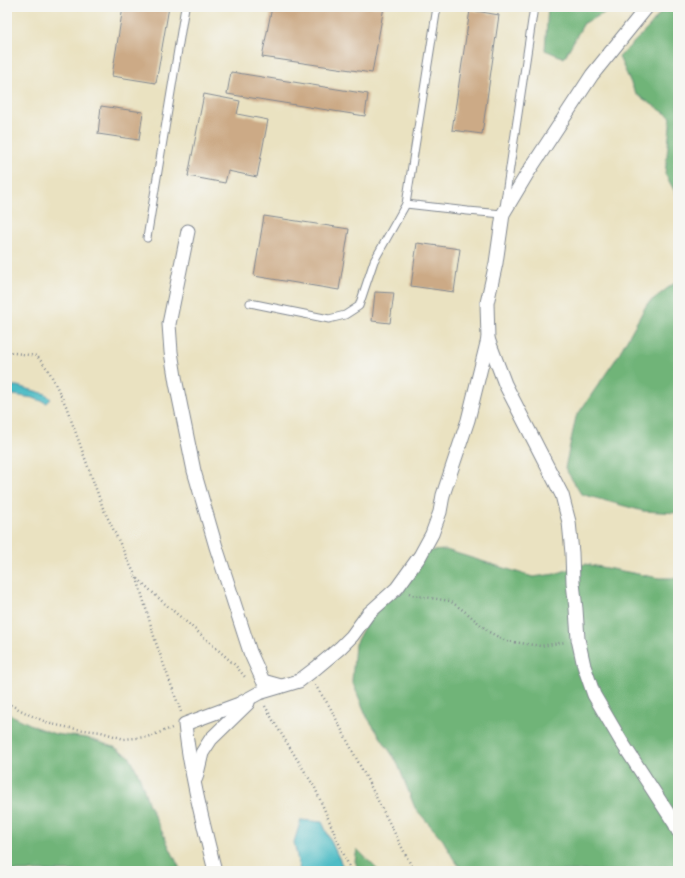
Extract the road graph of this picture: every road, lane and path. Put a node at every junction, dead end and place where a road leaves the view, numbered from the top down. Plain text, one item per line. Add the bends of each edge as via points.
1 (185, 7) edge
2 (437, 7) edge
3 (534, 7) edge
4 (647, 7) edge
5 (406, 204) junction
6 (503, 214) junction
7 (188, 231) dead end
8 (147, 238) dead end
9 (250, 303) dead end
10 (488, 340) junction
11 (7, 352) edge
12 (136, 577) junction
13 (397, 588) junction
14 (578, 639) junction
15 (308, 674) junction
16 (280, 686) junction
17 (259, 693) junction
18 (7, 703) edge
19 (185, 724) junction
20 (195, 783) junction
21 (678, 831) edge
22 (215, 871) edge
23 (351, 871) edge
24 (414, 871) edge

1 - 8 lane
2 - 5 lane
3 - 6 lane
4 - 6 street via 592,75
5 - 6 lane
5 - 9 lane via 374,261 359,306 345,315 329,318
6 - 10 street via 487,303
7 - 16 street via 169,324 176,383 194,471 250,652 263,681
10 - 13 street via 468,420 432,534
10 - 14 street via 505,384 562,495 569,522
11 - 12 path via 37,356 49,371 66,406 103,508
12 - 17 path via 234,665
12 - 19 path
13 - 14 path via 418,596 450,601 489,632 506,640 541,646
13 - 15 street via 368,614 340,648
14 - 21 street via 594,695
15 - 16 street via 299,681
15 - 24 path via 330,707
16 - 17 street
17 - 19 street via 239,704
17 - 20 street via 211,739 202,753
17 - 23 path via 315,788
18 - 19 path via 51,724 101,732 124,739 147,737
19 - 20 street
20 - 22 street

